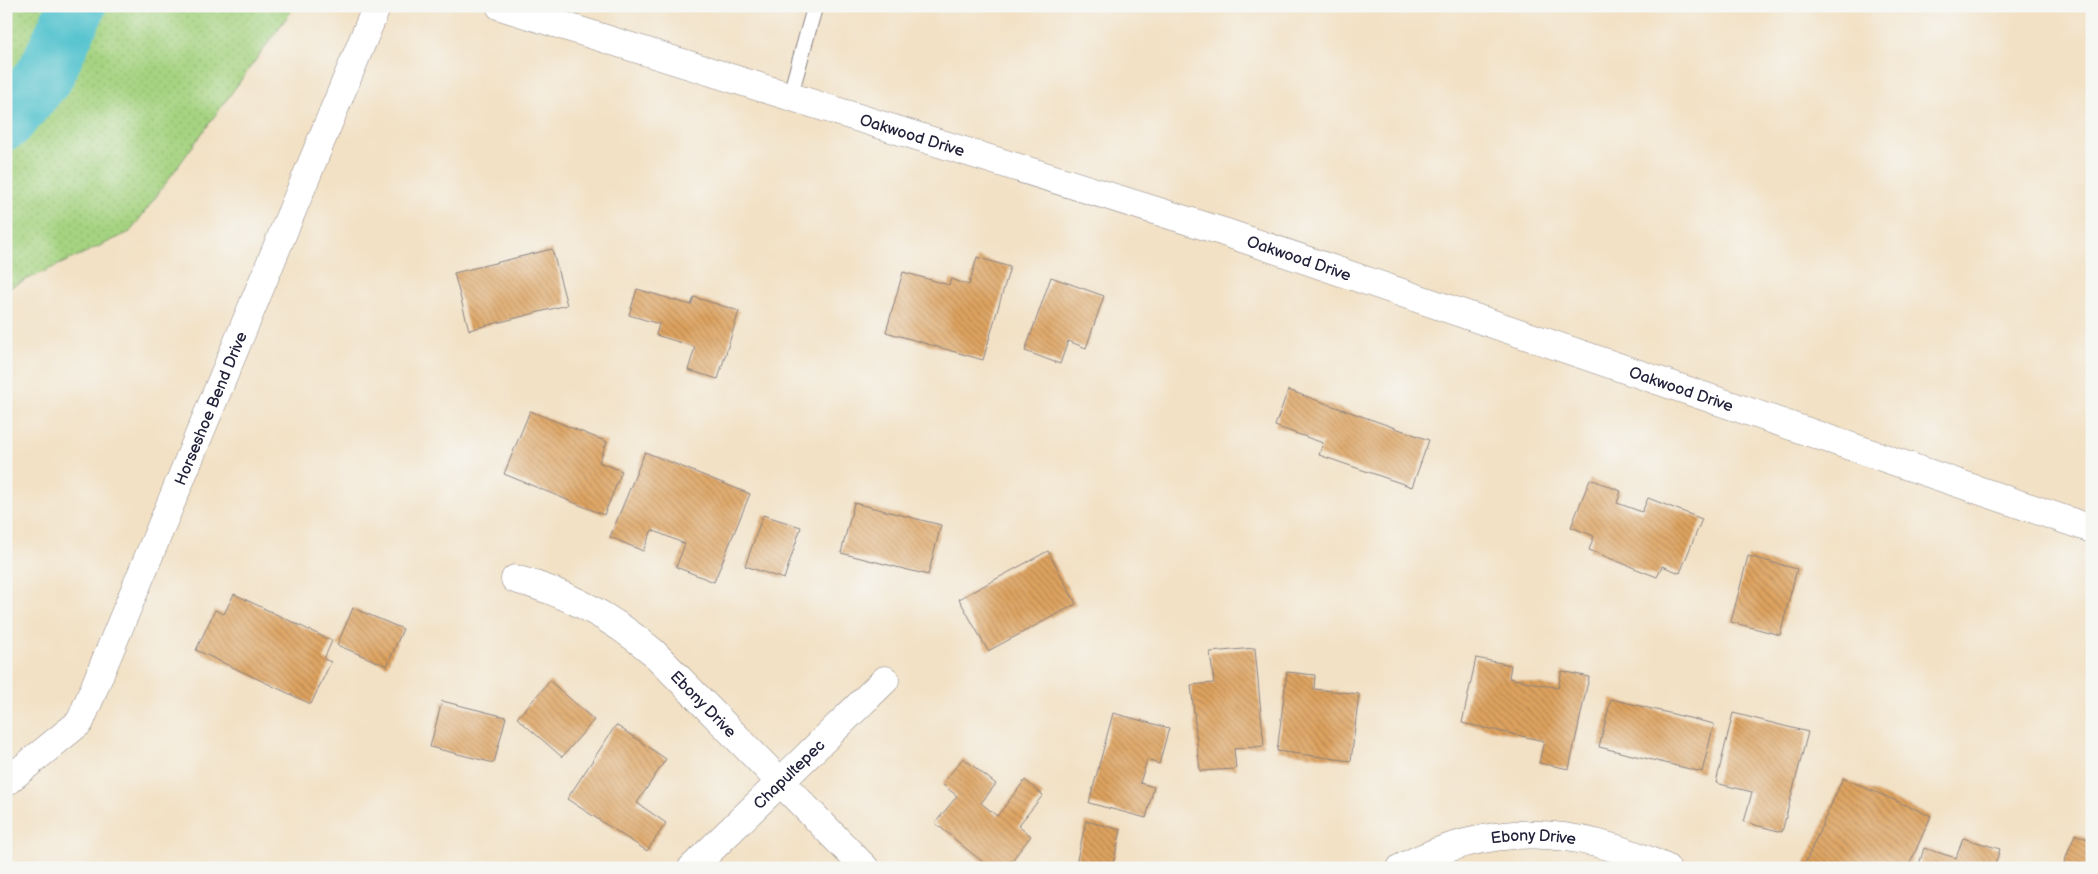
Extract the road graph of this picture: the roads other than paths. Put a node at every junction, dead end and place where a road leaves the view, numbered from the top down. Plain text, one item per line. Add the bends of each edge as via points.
1 (377, 6) edge
2 (500, 6) edge
3 (815, 6) edge
4 (790, 96) junction
5 (2092, 529) edge
6 (515, 579) dead end
7 (885, 680) dead end
8 (6, 782) edge
9 (781, 782) junction
10 (692, 868) edge
11 (865, 868) edge
12 (1401, 868) edge
13 (1666, 868) edge

1 - 8 street, Horseshoe Bend Drive via 80,722
2 - 4 street, Oakwood Drive
3 - 4 lane
4 - 5 street, Oakwood Drive via 1224,232
6 - 9 street, Ebony Drive via 574,599 628,632 653,652
7 - 9 street, Chapultepec
9 - 10 street, Chapultepec
9 - 11 street, Ebony Drive
12 - 13 street, Ebony Drive via 1432,852 1488,837 1546,834 1574,836 1631,851

